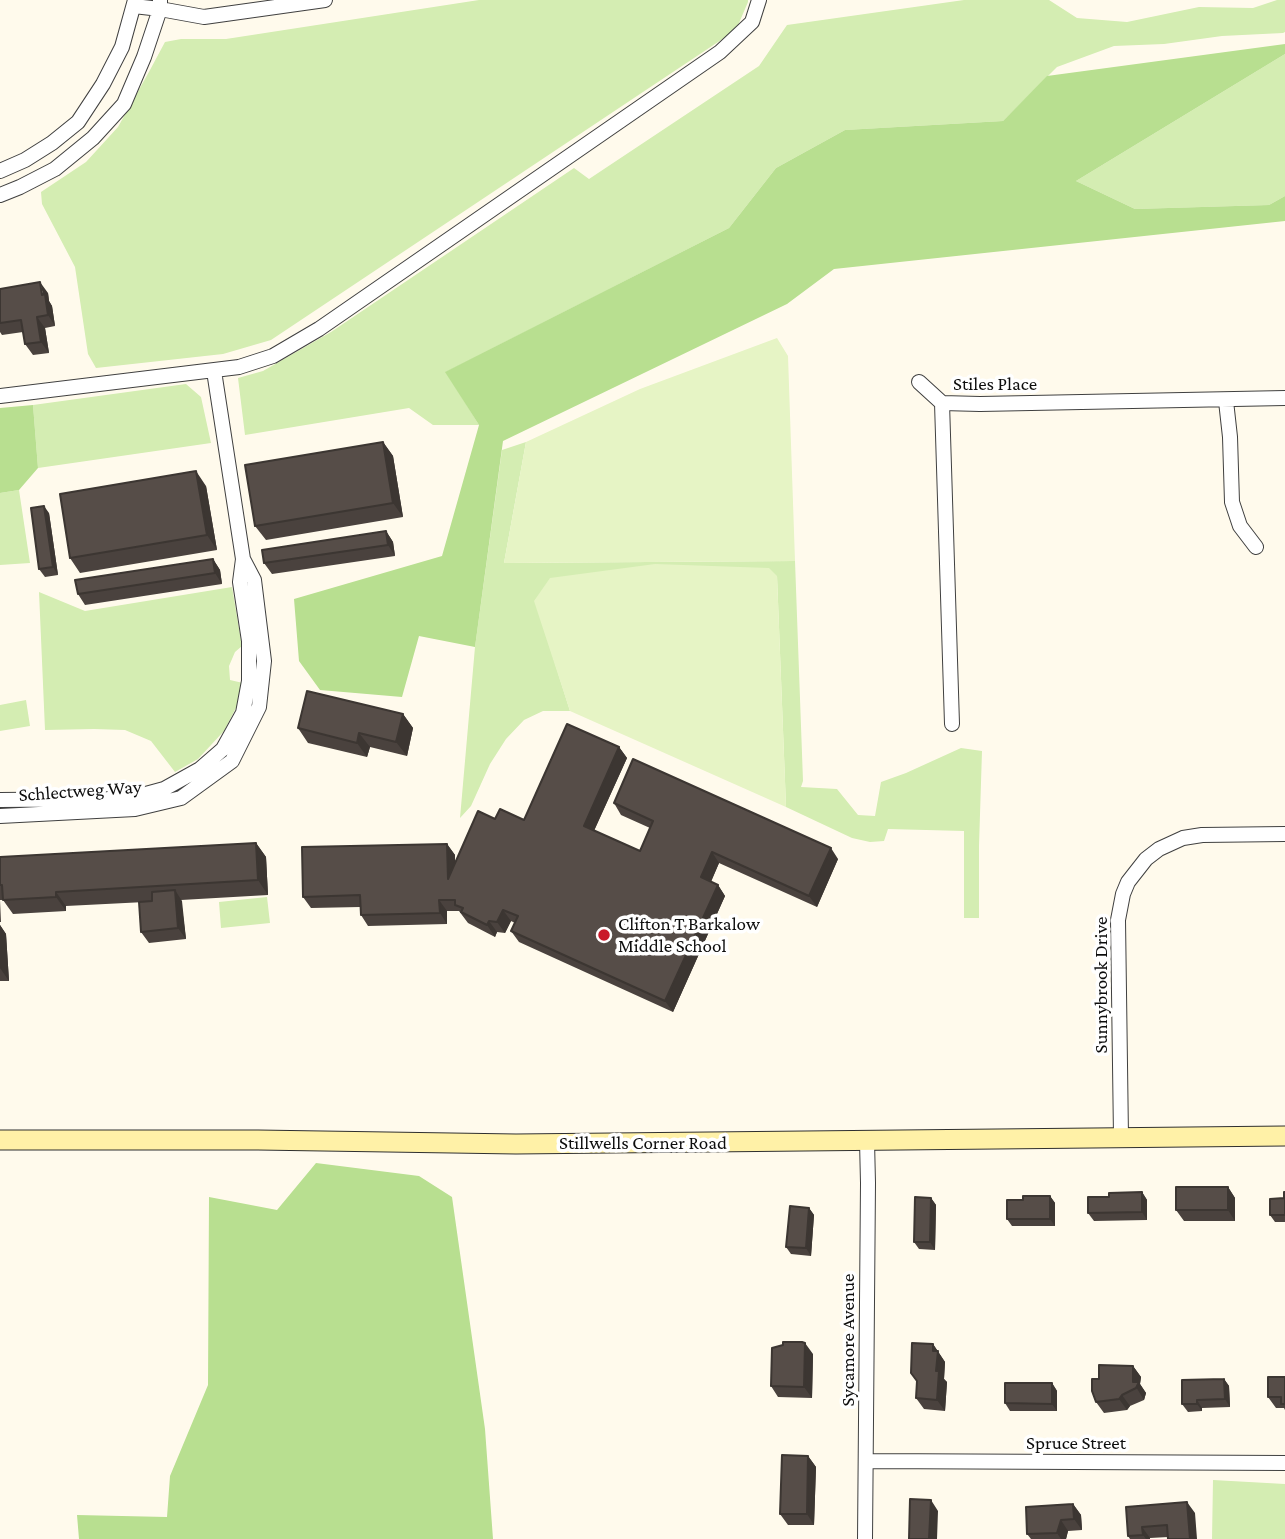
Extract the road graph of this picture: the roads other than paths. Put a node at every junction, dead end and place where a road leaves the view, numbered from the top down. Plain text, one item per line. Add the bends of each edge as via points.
1 (325, 0) edge
2 (760, 0) edge
3 (134, 3) edge
4 (160, 4) edge
5 (0, 171) edge
6 (0, 195) edge
7 (214, 370) junction
8 (919, 382) dead end
9 (0, 396) edge
10 (1285, 398) edge
11 (1226, 401) junction
12 (942, 403) junction
13 (1256, 547) dead end
14 (243, 559) junction
15 (952, 724) dead end
16 (0, 800) edge
17 (0, 816) edge
18 (1285, 834) edge
19 (1285, 1136) edge
20 (1121, 1137) junction
21 (0, 1140) edge
22 (867, 1141) junction
23 (866, 1461) junction
24 (1285, 1464) edge
25 (865, 1539) edge

1 - 4 street via 204,17
2 - 7 street via 752,22 720,52 319,329 274,356 239,368
3 - 4 street
3 - 5 street via 122,47 78,122 34,155
4 - 6 street via 124,104 55,169
7 - 9 street
7 - 14 street, Schlectweg Way
8 - 12 street
10 - 11 street, Stiles Place
11 - 12 street, Stiles Place
11 - 13 street via 1232,502 1240,526
12 - 15 street, Stiles Place
14 - 16 street, Schlectweg Way via 240,582 249,641 249,681 243,713 223,748 200,769 164,789 142,795
14 - 17 street, Schlectweg Way via 254,580 264,661 259,707 232,761 181,797 135,809
18 - 20 street, Sunnybrook Drive via 1184,838 1153,854 1128,882 1118,920
19 - 20 street, Stillwells Corner Road
20 - 22 street, Stillwells Corner Road
21 - 22 street, Stillwells Corner Road
22 - 23 street, Sycamore Avenue
23 - 24 street, Spruce Street
23 - 25 street, Sycamore Avenue

